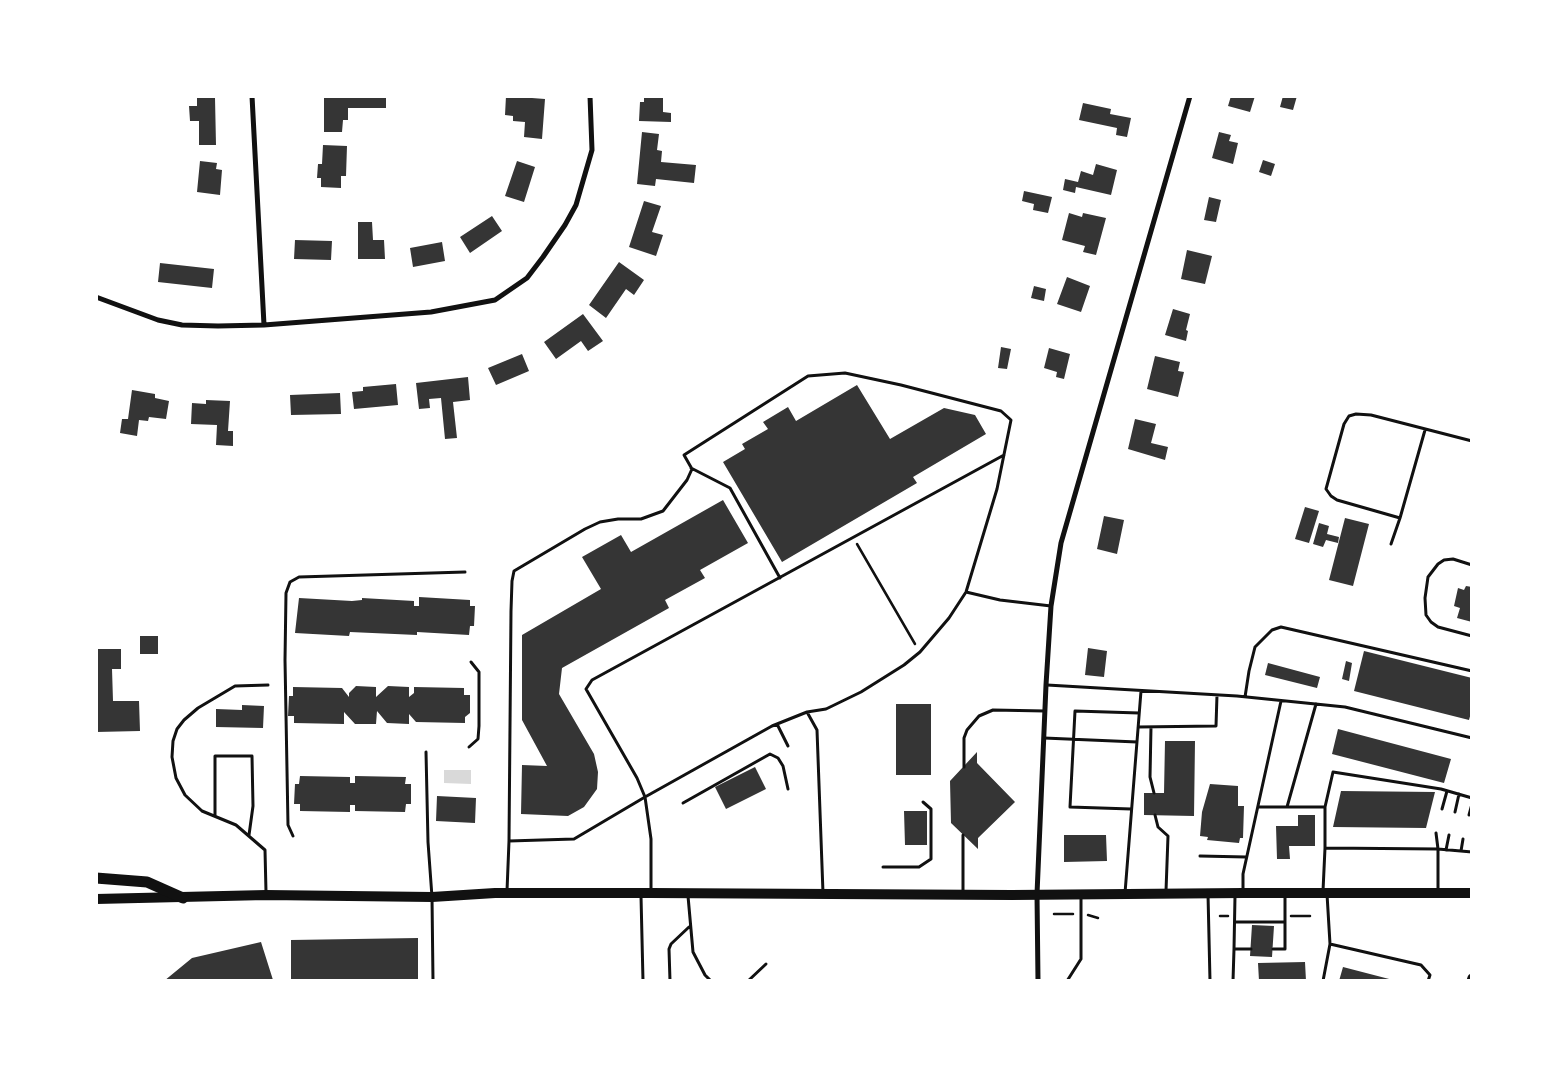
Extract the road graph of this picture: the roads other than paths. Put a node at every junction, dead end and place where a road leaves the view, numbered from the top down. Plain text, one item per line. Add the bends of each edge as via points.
1 (252, 96) edge
2 (590, 96) edge
3 (1190, 96) edge
4 (96, 297) edge
5 (264, 325) junction
6 (1425, 430) junction
7 (1472, 441) edge
8 (1004, 455) junction
9 (691, 468) junction
10 (1400, 518) junction
11 (1392, 544) dead end
12 (1472, 564) edge
13 (465, 572) dead end
14 (780, 578) junction
15 (966, 592) junction
16 (1051, 606) junction
17 (1472, 636) edge
18 (471, 662) dead end
19 (1472, 671) edge
20 (268, 685) dead end
21 (1046, 685) junction
22 (1141, 691) junction
23 (1217, 695) junction
24 (1245, 697) junction
25 (1282, 701) junction
26 (1316, 704) junction
27 (1045, 711) junction
28 (807, 712) junction
29 (1139, 713) junction
30 (777, 724) junction
31 (1138, 727) junction
32 (1151, 727) junction
33 (1044, 738) junction
34 (1472, 738) edge
35 (1073, 739) junction
36 (1137, 742) junction
37 (788, 746) dead end
38 (469, 747) dead end
39 (426, 752) dead end
40 (964, 766) dead end
41 (788, 789) dead end
42 (1446, 791) junction
43 (1154, 793) dead end
44 (1459, 794) junction
45 (645, 797) junction
46 (1472, 798) edge
47 (923, 802) dead end
48 (683, 803) dead end
49 (1472, 804) edge
50 (1258, 806) junction
51 (1287, 806) junction
52 (1325, 806) junction
53 (1131, 809) junction
54 (1442, 809) dead end
55 (1455, 812) dead end
56 (1155, 815) dead end
57 (1469, 815) dead end
58 (215, 816) junction
59 (1436, 833) dead end
60 (963, 835) dead end
61 (1449, 835) dead end
62 (249, 836) junction
63 (293, 836) dead end
64 (1463, 839) dead end
65 (509, 841) junction
66 (1325, 848) junction
67 (1438, 849) junction
68 (1446, 850) junction
69 (1461, 851) junction
70 (1472, 852) edge
71 (1200, 856) dead end
72 (1246, 857) junction
73 (883, 867) dead end
74 (96, 878) edge
75 (646, 893) junction
76 (688, 893) junction
77 (823, 893) junction
78 (1239, 893) junction
79 (1285, 893) junction
80 (1438, 893) junction
81 (1472, 893) edge
82 (507, 894) junction
83 (963, 894) junction
84 (1037, 894) junction
85 (1081, 894) junction
86 (1125, 894) junction
87 (1166, 894) junction
88 (1208, 894) junction
89 (1325, 894) junction
90 (266, 895) junction
91 (432, 897) junction
92 (183, 898) junction
93 (96, 899) edge
94 (1235, 922) junction
95 (1285, 922) junction
96 (690, 926) junction
97 (1330, 944) junction
98 (1234, 949) junction
99 (1251, 949) dead end
100 (1272, 949) dead end
101 (766, 964) dead end
102 (433, 981) edge
103 (643, 981) edge
104 (670, 981) edge
105 (711, 981) edge
106 (748, 981) edge
107 (1038, 981) edge
108 (1067, 981) edge
109 (1210, 981) edge
110 (1233, 981) edge
111 (1322, 981) edge
112 (1428, 981) edge

1 - 5 street
2 - 5 street via 592,150 576,204 527,278 495,300 430,312
3 - 16 street via 1061,543
4 - 5 street via 143,315 182,325
6 - 7 lane
6 - 10 lane
6 - 10 lane via 1371,415 1349,416 1344,424 1326,489 1337,500
8 - 9 lane via 1011,420 1001,411 845,373 808,376 684,455
8 - 14 lane
8 - 15 lane via 998,489
9 - 14 lane via 730,488
9 - 65 lane via 687,480 662,510 641,519 600,522 514,570
10 - 11 lane
12 - 17 lane via 1453,559 1438,564 1428,577 1425,598 1426,615 1431,622
13 - 63 lane via 299,577 290,582 286,593 285,660 288,825
14 - 45 lane via 592,680 586,688
15 - 16 lane
15 - 28 lane via 949,618 920,652 904,665 842,702
16 - 21 street
18 - 38 lane via 479,672 479,726 478,739
19 - 24 lane via 1281,627 1272,630 1255,647
20 - 58 lane via 235,686 198,708 177,729 172,757 176,778 185,795 202,811
21 - 22 lane
21 - 27 street
22 - 23 lane
22 - 29 lane
23 - 24 lane
23 - 32 lane via 1216,726
24 - 25 lane
25 - 26 lane
25 - 50 lane
26 - 34 lane via 1346,707
26 - 51 lane
27 - 33 street
27 - 40 lane via 994,710 979,716 964,738
28 - 30 lane
28 - 77 lane via 817,730
29 - 31 lane
29 - 35 lane via 1075,711
30 - 37 lane
30 - 45 lane
31 - 32 lane
31 - 36 lane
32 - 43 lane via 1150,777
33 - 35 lane
33 - 84 street
35 - 36 lane
35 - 53 lane via 1070,807
36 - 53 lane
39 - 91 lane
41 - 48 lane via 778,758 770,754
42 - 44 lane
42 - 52 lane via 1333,772
42 - 54 lane
44 - 46 lane
44 - 55 lane
45 - 65 lane via 574,839
45 - 75 lane via 651,839
47 - 73 lane via 931,809 931,859 919,867
49 - 57 lane
50 - 51 lane
50 - 72 lane
51 - 52 lane
52 - 66 lane
53 - 86 lane
56 - 87 lane via 1158,827 1168,836
58 - 62 lane via 236,825
58 - 62 lane via 215,756 252,756 253,806
59 - 67 lane
60 - 83 lane
61 - 68 lane
62 - 90 lane via 265,850
64 - 69 lane
65 - 82 lane
66 - 67 lane
66 - 89 lane
67 - 68 lane
67 - 80 lane
68 - 69 lane
69 - 70 lane
71 - 72 lane
72 - 78 lane
74 - 92 highway via 147,882
75 - 76 main road
75 - 82 main road
75 - 103 lane
76 - 77 main road
76 - 96 lane
77 - 83 main road
78 - 79 main road
78 - 88 main road
78 - 94 lane
79 - 89 main road
79 - 95 lane
80 - 81 main road
80 - 89 main road
82 - 91 main road
83 - 84 main road
84 - 85 main road
84 - 107 street
85 - 86 main road
85 - 108 lane via 1081,959
86 - 87 main road
87 - 88 main road
88 - 109 lane
89 - 97 lane
90 - 91 main road
90 - 92 main road
91 - 102 lane
92 - 93 main road
94 - 95 lane
94 - 98 lane
95 - 100 lane via 1285,949
96 - 104 lane via 669,949
96 - 105 lane via 692,952 704,975
97 - 111 lane
97 - 112 lane via 1421,964 1430,975
98 - 99 lane
98 - 110 lane
101 - 106 lane

